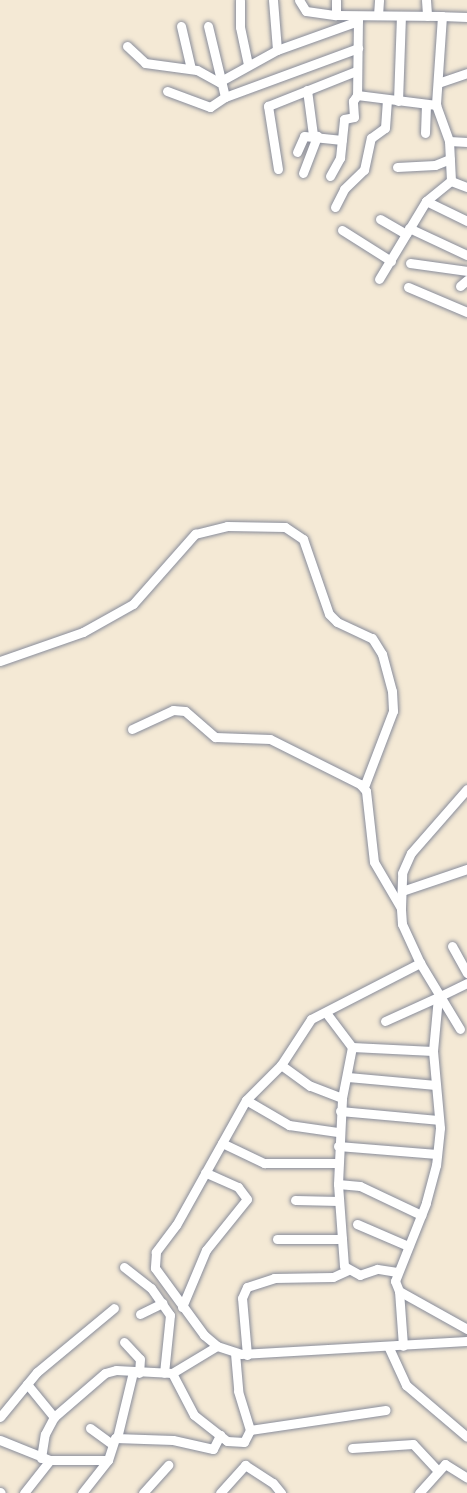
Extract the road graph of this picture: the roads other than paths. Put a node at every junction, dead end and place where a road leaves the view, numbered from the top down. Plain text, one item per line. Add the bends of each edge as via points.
1 (240, 0) edge
2 (273, 0) edge
3 (298, 0) edge
4 (336, 0) edge
5 (379, 0) edge
6 (426, 0) edge
7 (336, 15) junction
8 (378, 15) junction
9 (401, 16) junction
10 (427, 16) junction
11 (442, 16) junction
12 (467, 17) edge
13 (358, 18) junction
14 (181, 26) dead end
15 (208, 26) dead end
16 (127, 46) dead end
17 (358, 48) junction
18 (277, 50) junction
19 (248, 65) junction
20 (191, 69) junction
21 (356, 71) junction
22 (467, 73) edge
23 (221, 80) junction
24 (438, 83) junction
25 (307, 90) junction
26 (167, 91) dead end
27 (357, 95) junction
28 (225, 97) junction
29 (387, 99) junction
30 (398, 101) junction
31 (426, 104) junction
32 (436, 105) junction
33 (425, 133) dead end
34 (315, 136) junction
35 (342, 140) junction
36 (450, 141) junction
37 (467, 142) edge
38 (297, 152) dead end
39 (450, 159) junction
40 (398, 167) dead end
41 (278, 169) dead end
42 (303, 173) dead end
43 (330, 176) dead end
44 (451, 181) junction
45 (467, 188) edge
46 (426, 201) junction
47 (335, 207) dead end
48 (380, 219) dead end
49 (467, 221) edge
50 (342, 230) dead end
51 (407, 231) junction
52 (467, 255) edge
53 (391, 261) junction
54 (410, 263) dead end
55 (467, 271) edge
56 (379, 279) dead end
57 (408, 287) dead end
58 (467, 312) edge
59 (0, 662) edge
60 (132, 729) dead end
61 (364, 787) junction
62 (467, 789) edge
63 (459, 798) junction
64 (467, 805) edge
65 (467, 869) edge
66 (402, 891) junction
67 (400, 908) junction
68 (452, 946) dead end
69 (420, 963) junction
70 (467, 973) edge
71 (467, 983) edge
72 (438, 997) junction
73 (327, 1014) junction
74 (385, 1021) dead end
75 (460, 1029) dead end
76 (352, 1047) junction
77 (433, 1051) junction
78 (281, 1065) junction
79 (348, 1077) junction
80 (436, 1085) junction
81 (342, 1098) junction
82 (246, 1100) junction
83 (342, 1111) junction
84 (438, 1120) junction
85 (337, 1132) junction
86 (222, 1143) junction
87 (339, 1146) junction
88 (437, 1154) junction
89 (338, 1163) junction
90 (205, 1173) junction
91 (340, 1184) junction
92 (295, 1200) dead end
93 (339, 1201) junction
94 (421, 1215) junction
95 (357, 1224) dead end
96 (277, 1239) dead end
97 (342, 1239) junction
98 (408, 1246) junction
99 (124, 1267) dead end
100 (353, 1272) junction
101 (397, 1272) junction
102 (399, 1291) junction
103 (163, 1303) junction
104 (182, 1307) junction
105 (114, 1308) dead end
106 (140, 1314) dead end
107 (457, 1323) junction
108 (467, 1329) edge
109 (467, 1341) edge
110 (124, 1342) dead end
111 (455, 1342) junction
112 (217, 1346) junction
113 (403, 1346) junction
114 (389, 1348) junction
115 (235, 1353) junction
116 (247, 1355) junction
117 (136, 1373) junction
118 (168, 1373) junction
119 (27, 1384) junction
120 (386, 1410) dead end
121 (0, 1417) edge
122 (54, 1417) junction
123 (90, 1428) dead end
124 (250, 1430) junction
125 (220, 1435) junction
126 (467, 1437) edge
127 (0, 1440) edge
128 (114, 1440) junction
129 (352, 1448) dead end
130 (45, 1459) junction
131 (108, 1460) junction
132 (168, 1465) dead end
133 (437, 1470) junction
134 (467, 1478) edge
135 (24, 1493) edge
136 (82, 1493) edge
137 (143, 1493) edge
138 (220, 1493) edge
139 (280, 1493) edge
140 (419, 1493) edge

1 - 19 street via 240,27
2 - 18 street
3 - 7 street via 306,11
4 - 7 street
5 - 8 street
6 - 10 street
7 - 13 street
8 - 9 street
8 - 13 street
9 - 10 street
9 - 30 street
10 - 11 street
11 - 12 street
11 - 24 street
13 - 17 street
13 - 18 street
14 - 20 street
15 - 23 street
16 - 20 street via 145,63
17 - 21 street
17 - 28 street
18 - 19 street
19 - 23 street
20 - 23 street via 213,81
21 - 25 street
21 - 27 street
22 - 24 street
23 - 28 street
24 - 32 street
25 - 34 street
25 - 41 street via 268,106
26 - 28 street via 193,98 206,107
27 - 29 street
27 - 35 street via 354,117 344,119
29 - 30 street
29 - 47 street via 385,128 371,138 364,170 344,189
30 - 31 street
31 - 32 street
31 - 33 street
32 - 36 street
34 - 35 street
34 - 38 street via 304,136
34 - 42 street
35 - 43 street via 340,158
36 - 37 street
36 - 39 street
39 - 40 street via 435,165
39 - 44 street
44 - 45 street
44 - 46 street
46 - 49 street
46 - 51 street
48 - 51 street
50 - 53 street
51 - 52 street
51 - 53 street
53 - 56 street
54 - 55 street
57 - 58 street
59 - 61 street via 83,632 133,604 195,534 227,526 285,527 303,540 329,614 372,638 382,654 393,711
60 - 61 street via 173,710 185,711 215,737 270,740
61 - 67 street via 374,862
62 - 63 street
63 - 64 street
63 - 66 street via 411,853 402,873
65 - 66 street
66 - 67 street
67 - 69 street via 402,924
68 - 70 street
69 - 72 street
69 - 73 street via 355,994
71 - 72 street
72 - 74 street
72 - 75 street
72 - 77 street
73 - 76 street
73 - 78 street via 311,1019
76 - 77 street
76 - 79 street
77 - 80 street
78 - 81 street via 310,1086
78 - 82 street
79 - 80 street
79 - 81 street
80 - 84 street
81 - 83 street
82 - 85 street via 289,1125
82 - 86 street
83 - 84 street
83 - 85 street
84 - 88 street
85 - 87 street
86 - 89 street via 264,1163
86 - 90 street
87 - 88 street
87 - 89 street
88 - 94 street
89 - 91 street
90 - 104 street via 153,1262
90 - 104 street via 238,1187 247,1200 206,1250
91 - 93 street
91 - 94 street via 353,1185
92 - 93 street
93 - 97 street
94 - 98 street
95 - 98 street
96 - 97 street
97 - 100 street via 344,1266
98 - 101 street
99 - 103 street
100 - 101 street
100 - 116 street via 333,1277 274,1278 248,1287 242,1298
101 - 102 street
102 - 107 street
102 - 113 street
103 - 106 street
103 - 118 street via 171,1323
104 - 112 street
105 - 119 street
107 - 108 street
107 - 111 street
109 - 111 street
110 - 117 street via 140,1359
111 - 113 street
112 - 115 street
112 - 118 street
113 - 114 street
114 - 116 street
114 - 126 street via 406,1385
115 - 116 street
115 - 124 street via 238,1391
117 - 118 street
117 - 122 street via 111,1370
117 - 128 street
118 - 125 street via 194,1415
119 - 121 street
119 - 122 street
120 - 124 street
122 - 130 street via 45,1434
123 - 128 street
124 - 125 street via 241,1443
125 - 128 street via 213,1449 173,1440
127 - 130 street
128 - 131 street
129 - 133 street via 413,1444
130 - 131 street
130 - 135 street
131 - 136 street
132 - 137 street
133 - 134 street via 445,1464
133 - 140 street
138 - 139 street via 245,1465 273,1483

